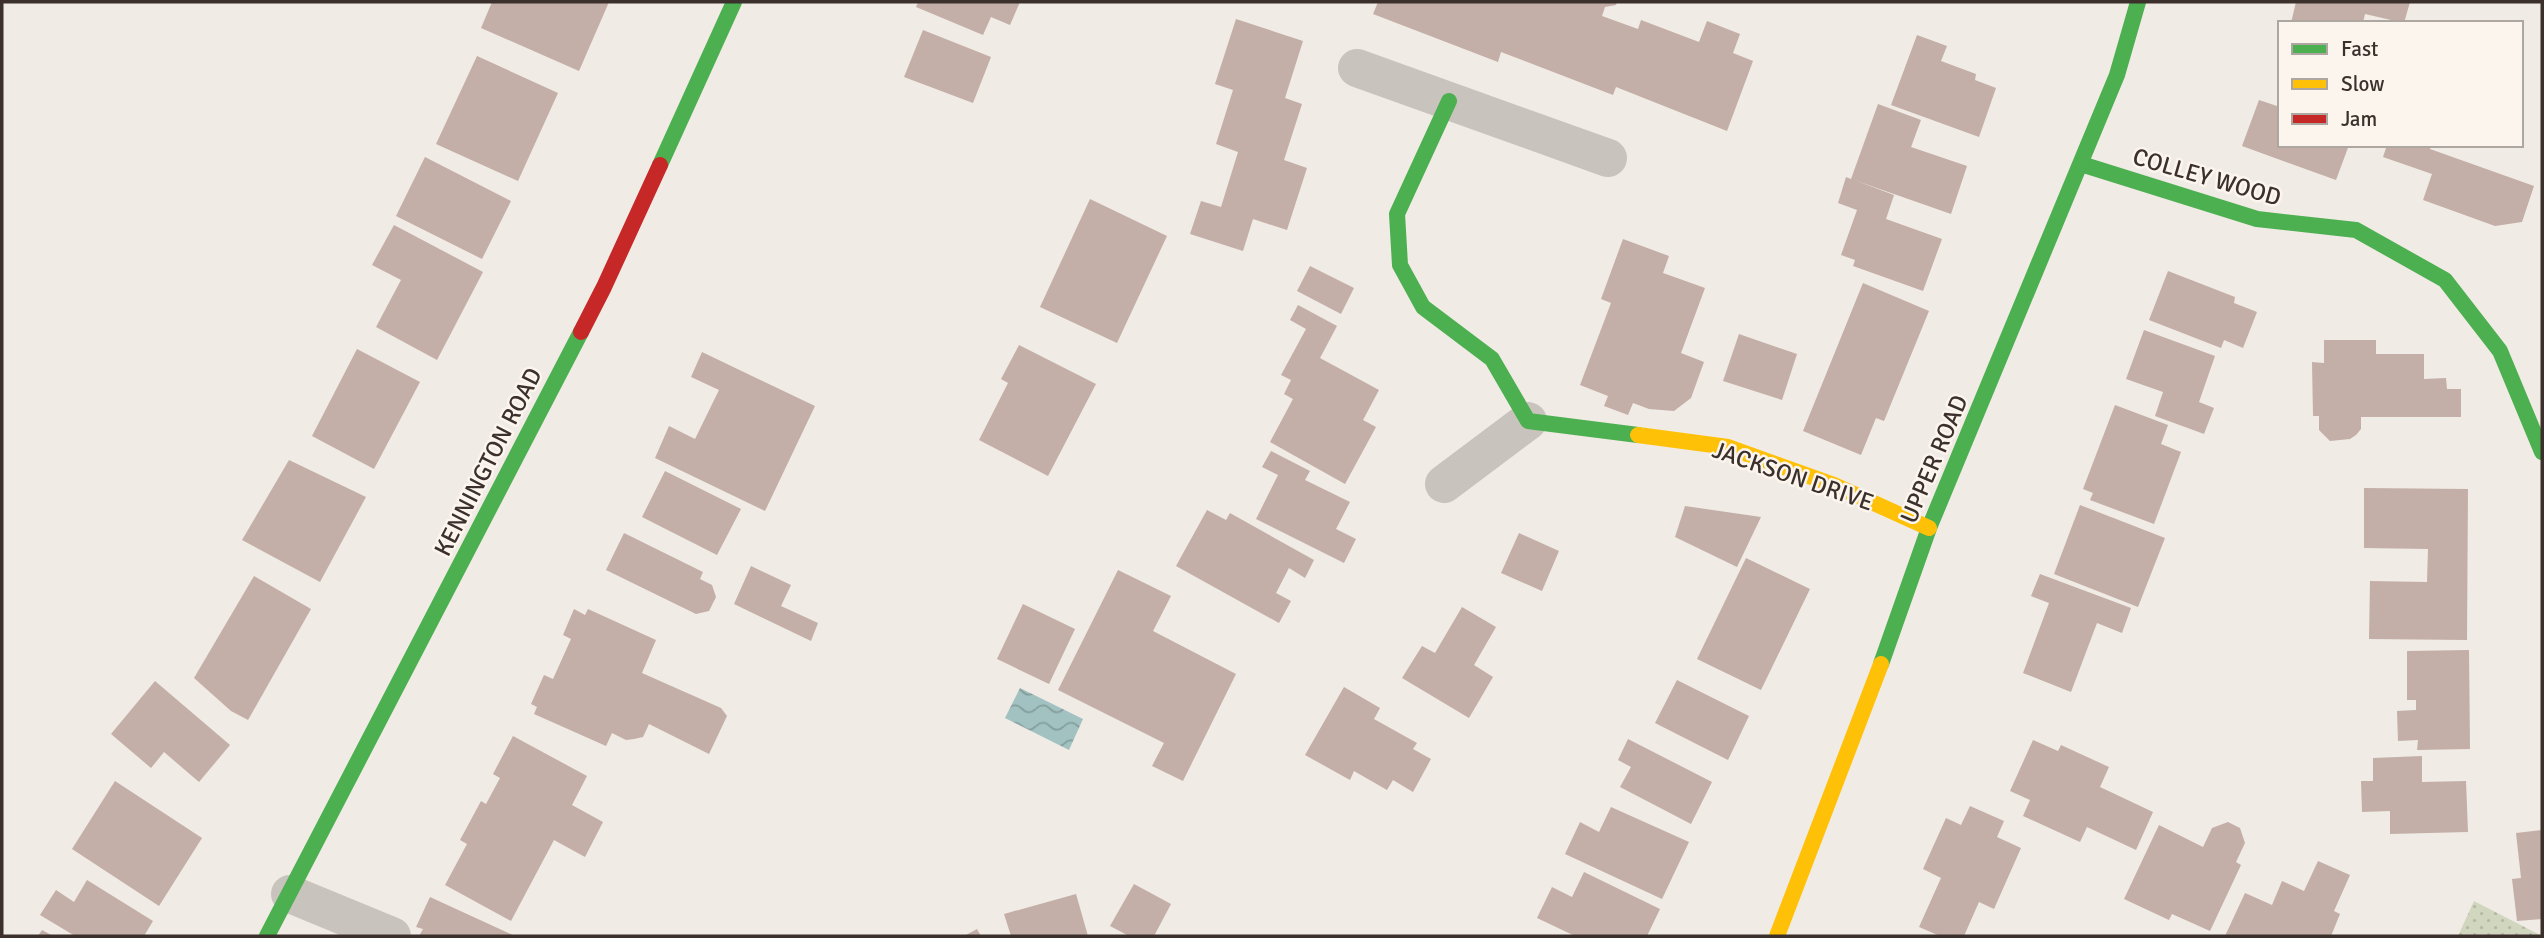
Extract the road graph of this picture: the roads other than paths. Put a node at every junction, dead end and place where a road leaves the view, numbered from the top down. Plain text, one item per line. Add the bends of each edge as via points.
1 (734, 2) edge
2 (2138, 2) edge
3 (1357, 68) dead end
4 (1449, 101) junction
5 (1608, 158) dead end
6 (2081, 164) junction
7 (1528, 421) junction
8 (2542, 452) edge
9 (1444, 484) dead end
10 (1929, 528) junction
11 (290, 894) junction
12 (267, 936) edge
13 (392, 936) edge
14 (1777, 936) edge

1 - 11 street, KENNINGTON ROAD via 604,287
2 - 6 street, UPPER ROAD via 2117,75
3 - 4 street
4 - 5 street
4 - 7 street via 1397,214 1400,265 1423,307 1492,359
6 - 8 street, COLLEY WOOD via 2257,219 2356,230 2445,280 2500,351
6 - 10 street, UPPER ROAD
7 - 9 street
7 - 10 street, JACKSON DRIVE via 1728,447 1834,485
10 - 14 street, UPPER ROAD
11 - 12 street, KENNINGTON ROAD
11 - 13 street

